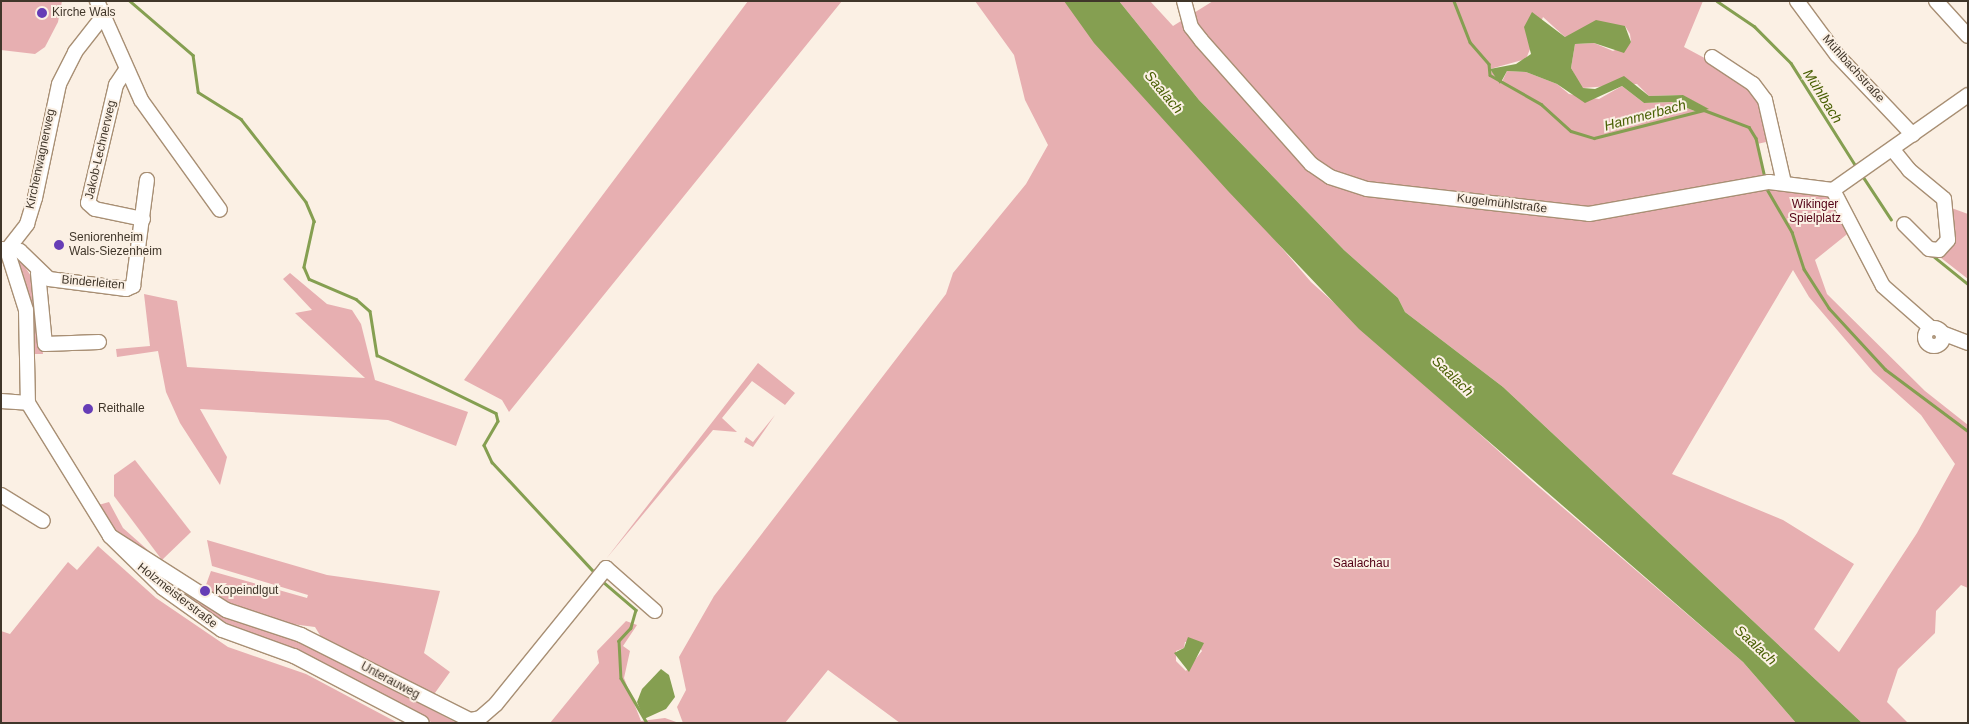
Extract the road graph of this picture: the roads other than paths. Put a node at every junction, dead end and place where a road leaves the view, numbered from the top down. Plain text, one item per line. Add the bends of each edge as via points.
1 (96, 1) edge
2 (1184, 1) edge
3 (1797, 1) edge
4 (1936, 1) edge
5 (104, 15) junction
6 (1968, 36) edge
7 (1712, 57) dead end
8 (126, 70) junction
9 (1968, 96) edge
10 (1913, 135) junction
11 (1893, 150) junction
12 (148, 180) dead end
13 (1784, 183) junction
14 (1833, 190) junction
15 (220, 210) dead end
16 (143, 219) junction
17 (1904, 224) dead end
18 (4, 249) edge
19 (38, 273) junction
20 (99, 342) dead end
21 (1968, 343) edge
22 (1, 401) edge
23 (28, 402) junction
24 (1, 494) edge
25 (43, 521) dead end
26 (110, 536) junction
27 (655, 612) dead end
28 (422, 723) edge

1 - 5 street
2 - 13 street, Kugelmühlstraße via 1191,27 1201,40 1305,157 1347,184 1589,214 1755,184
3 - 10 street, Mühlbachstraße via 1837,55
4 - 6 street
5 - 8 street
5 - 18 street, Kirchenwagnerweg via 75,52 59,84 35,198 26,224
7 - 13 street via 1747,80 1765,100
8 - 15 street via 151,117
8 - 16 street, Jakob-Lechnerweg via 116,85 88,203 95,209
9 - 10 street
10 - 11 street
11 - 14 street
11 - 17 street via 1909,170 1944,199 1948,240 1939,250 1929,248
12 - 16 street, Binderleiten
13 - 14 street, Kugelmühlstraße
14 - 21 street via 1883,286 1937,331
16 - 19 street, Binderleiten via 132,286 126,289 69,282
18 - 19 street via 20,251
18 - 23 street via 26,310
19 - 20 street via 45,344
22 - 23 street
23 - 26 street
24 - 25 street
26 - 27 street, Unterauweg via 226,610 301,635 470,720 480,718 496,704 606,568
26 - 28 street, Holzmeisterstraße via 110,550 120,559 134,562 222,630 294,656

